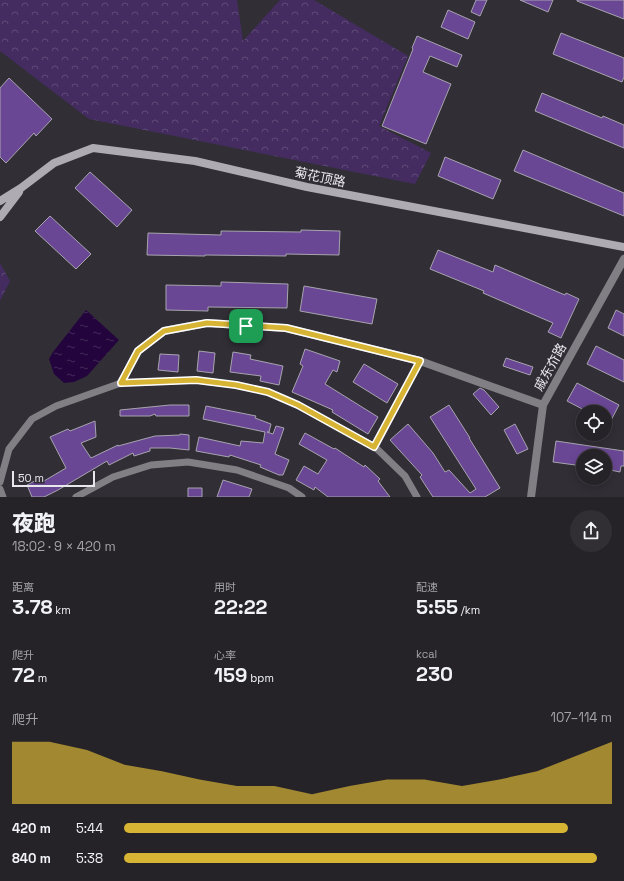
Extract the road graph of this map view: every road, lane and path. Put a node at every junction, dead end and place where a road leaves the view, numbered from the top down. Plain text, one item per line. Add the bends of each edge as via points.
1 (22, 188) junction
2 (0, 201) edge
3 (0, 217) edge
4 (624, 247) edge
5 (624, 260) edge
6 (420, 361) junction
7 (121, 383) junction
8 (543, 405) junction
9 (374, 447) junction
10 (0, 482) edge
11 (0, 489) edge
12 (3, 497) edge
13 (76, 497) edge
14 (302, 497) edge
15 (417, 497) edge
16 (531, 497) edge

1 - 2 street, 菊花顶路
1 - 3 street, 菊花顶路
1 - 4 street, 菊花顶路 via 54,163 93,148 195,161 307,187
5 - 8 street, 戚东夼路
6 - 7 street via 286,328 207,323 164,331 138,351
6 - 8 street
6 - 9 lane
7 - 9 lane via 196,380 268,392 298,405
7 - 10 lane via 56,406 32,419 9,449
8 - 16 street, 戚东夼路
9 - 15 lane via 405,476
11 - 12 lane
13 - 14 lane via 113,477 151,465 188,462 237,470 289,488

